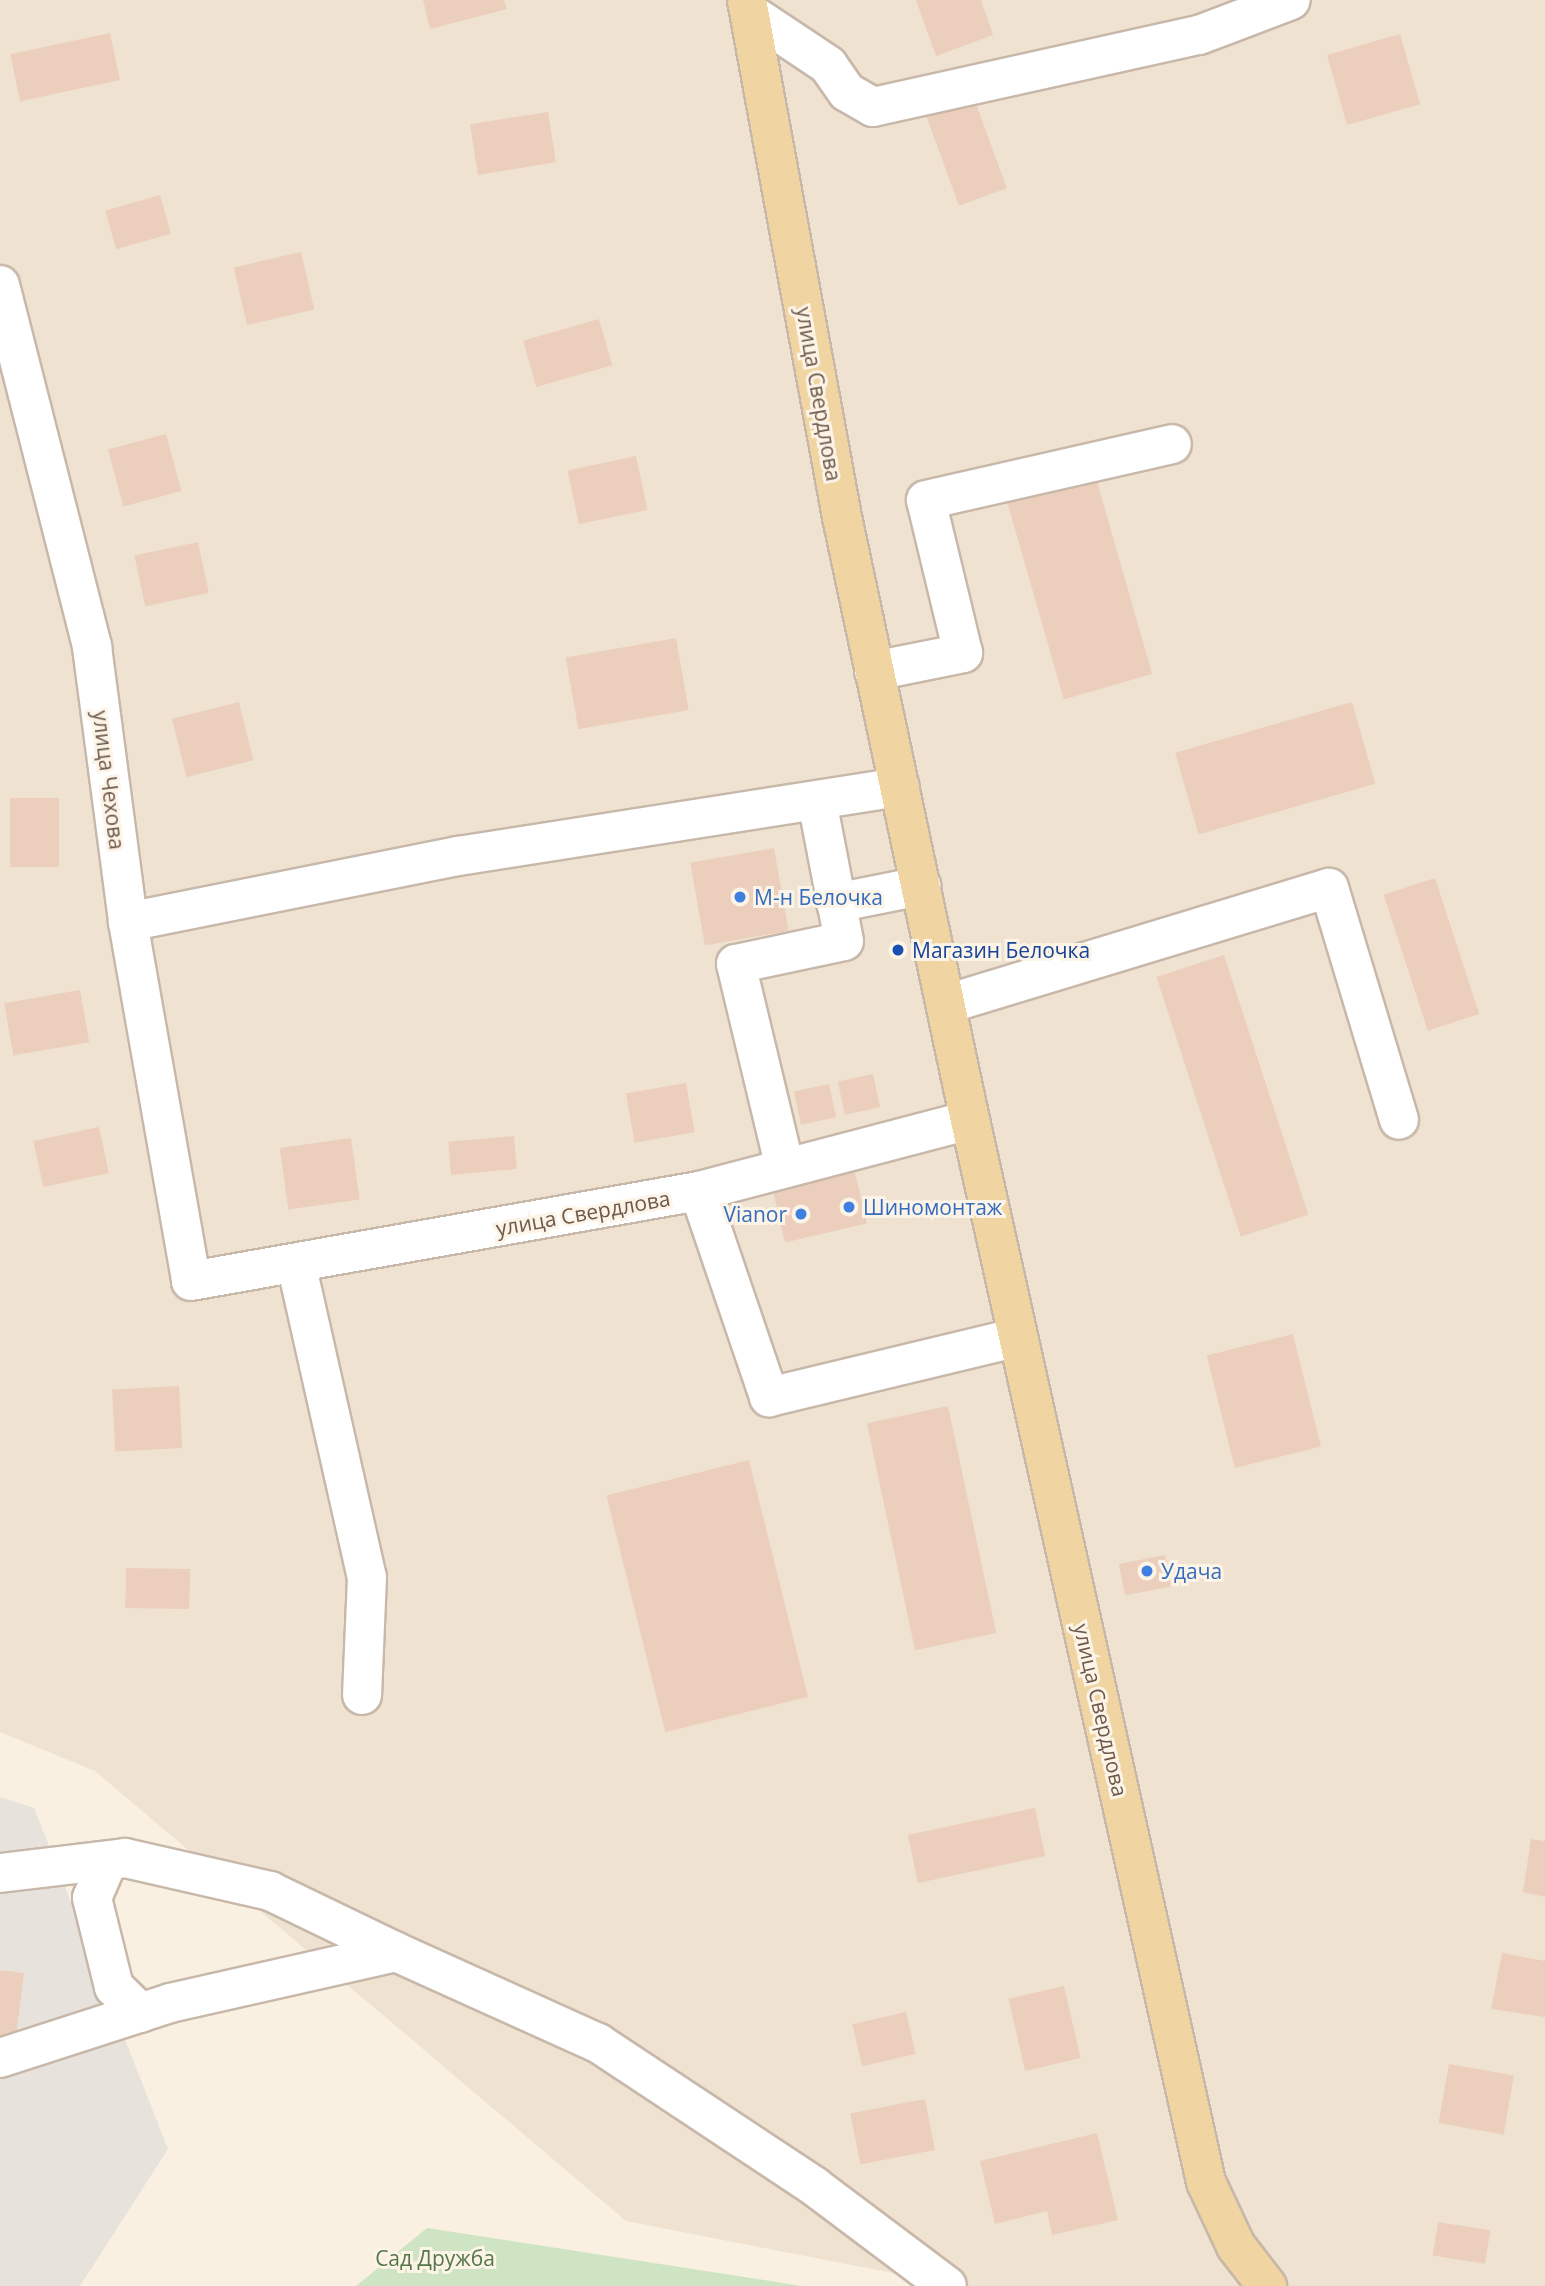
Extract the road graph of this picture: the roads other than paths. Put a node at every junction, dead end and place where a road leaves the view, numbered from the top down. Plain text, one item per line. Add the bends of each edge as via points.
1 (1291, 0) edge
2 (748, 7) edge
3 (0, 285) edge
4 (1172, 444) dead end
5 (874, 671) junction
6 (900, 787) junction
7 (817, 801) junction
8 (921, 886) junction
9 (836, 903) junction
10 (128, 922) junction
11 (947, 1004) junction
12 (970, 1119) junction
13 (1399, 1120) dead end
14 (785, 1168) junction
15 (699, 1191) junction
16 (296, 1263) junction
17 (191, 1281) joint
18 (1018, 1337) junction
19 (362, 1695) dead end
20 (108, 1861) junction
21 (0, 1873) edge
22 (396, 1952) junction
23 (141, 2013) junction
24 (0, 2058) edge
25 (947, 2286) edge
26 (1267, 2286) edge

1 - 2 street via 1199,35 873,107 847,92 828,65
2 - 5 main road, улица Свердлова
3 - 10 street, улица Чехова via 92,647
4 - 5 street via 926,500 963,653
5 - 6 main road, улица Свердлова
6 - 7 street
6 - 8 main road, улица Свердлова
7 - 9 street
7 - 10 street via 458,856
8 - 9 street
8 - 11 main road, улица Свердлова
9 - 14 street via 844,941 736,964
10 - 17 street, улица Чехова
11 - 12 main road, улица Свердлова
11 - 13 street via 1329,888
12 - 14 street, улица Свердлова
12 - 18 main road, улица Свердлова
14 - 15 street, улица Свердлова
15 - 16 street, улица Свердлова
15 - 18 street via 769,1397
16 - 17 street, улица Свердлова
16 - 19 street via 367,1577
18 - 26 main road, улица Свердлова via 1206,2182 1236,2246
20 - 21 street
20 - 22 street via 125,1858 270,1891
20 - 23 street via 92,1898 114,1987
22 - 23 street
22 - 25 street via 598,2043 814,2186
23 - 24 street

